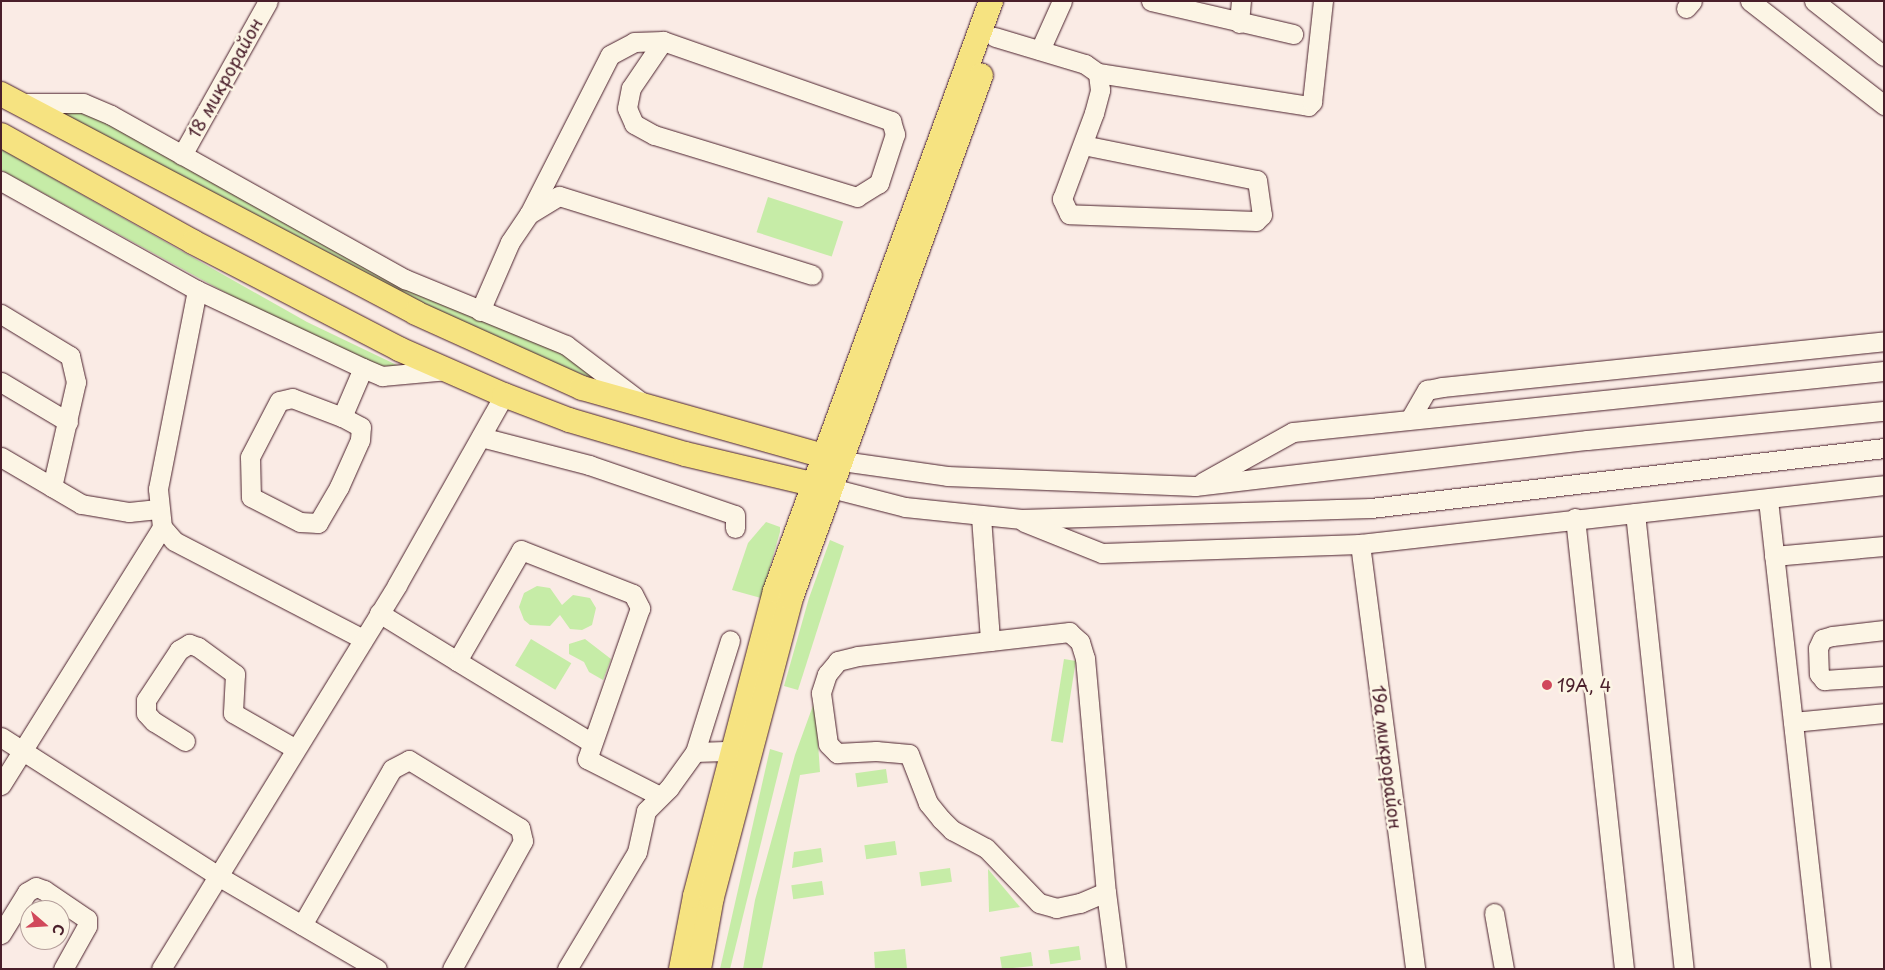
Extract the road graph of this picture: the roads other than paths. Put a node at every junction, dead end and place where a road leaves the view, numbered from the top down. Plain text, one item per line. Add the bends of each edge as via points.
1 (268, 1) edge
2 (991, 1) edge
3 (1008, 1) edge
4 (1062, 1) edge
5 (1241, 1) edge
6 (1323, 1) edge
7 (1750, 1) edge
8 (1814, 1) edge
9 (1157, 2) edge
10 (1239, 23) junction
11 (1293, 34) dead end
12 (994, 37) junction
13 (663, 41) junction
14 (1040, 50) junction
15 (1884, 56) edge
16 (1098, 73) junction
17 (10, 98) edge
18 (1884, 105) edge
19 (1, 135) edge
20 (1083, 145) junction
21 (182, 155) junction
22 (1, 181) edge
23 (530, 214) junction
24 (812, 275) dead end
25 (197, 290) junction
26 (480, 311) junction
27 (1, 314) edge
28 (1884, 340) edge
29 (363, 368) junction
30 (449, 370) junction
31 (1884, 371) edge
32 (1, 382) edge
33 (504, 396) junction
34 (648, 408) junction
35 (1884, 411) edge
36 (342, 417) junction
37 (1410, 419) junction
38 (68, 422) junction
39 (481, 437) junction
40 (1884, 448) edge
41 (1, 457) edge
42 (833, 458) junction
43 (1195, 486) junction
44 (1884, 486) edge
45 (52, 487) junction
46 (821, 487) junction
47 (1768, 500) junction
48 (158, 509) junction
49 (1635, 513) junction
50 (981, 517) junction
51 (1575, 518) junction
52 (1016, 519) junction
53 (162, 527) junction
54 (735, 528) dead end
55 (1360, 544) junction
56 (1884, 546) edge
57 (1774, 556) junction
58 (379, 614) junction
59 (1884, 630) edge
60 (363, 639) junction
61 (730, 640) dead end
62 (990, 641) junction
63 (456, 661) junction
64 (1818, 674) junction
65 (1884, 676) edge
66 (1788, 678) junction
67 (1884, 713) edge
68 (1793, 722) junction
69 (1, 736) edge
70 (185, 741) dead end
71 (591, 742) junction
72 (294, 748) junction
73 (23, 750) junction
74 (695, 752) junction
75 (733, 752) junction
76 (1, 785) edge
77 (660, 796) junction
78 (218, 876) junction
79 (1106, 892) junction
80 (1494, 913) dead end
81 (302, 925) junction
82 (1, 934) edge
83 (63, 969) edge
84 (161, 969) edge
85 (377, 969) edge
86 (452, 969) edge
87 (567, 969) edge
88 (681, 969) edge
89 (699, 969) edge
90 (1116, 969) edge
91 (1415, 969) edge
92 (1504, 969) edge
93 (1624, 969) edge
94 (1684, 969) edge
95 (1821, 969) edge

1 - 21 street, 18 микрорайон
2 - 42 main road
3 - 12 main road
4 - 14 street
5 - 10 street
6 - 16 street via 1312,102 1308,106
7 - 18 street
8 - 15 street
9 - 10 street
10 - 11 street
12 - 14 street
12 - 42 main road
13 - 13 street via 631,88 627,108 634,124 654,135 857,197 879,183 895,134 891,121
13 - 23 street via 634,42 610,56
14 - 16 street via 1085,64
16 - 20 street via 1100,90
17 - 21 street via 83,103
17 - 34 main road via 416,313 582,388
19 - 30 main road via 193,242 399,349
20 - 20 street via 1062,199 1069,214 1256,221 1262,215 1258,180
21 - 26 street via 405,279
22 - 25 street
23 - 24 street via 559,196
23 - 26 street via 510,242
25 - 29 street
25 - 48 street via 158,489
26 - 34 street via 566,345
27 - 38 street via 70,356 76,382
28 - 37 street via 1442,387 1427,390
29 - 30 street via 382,376
29 - 36 street
30 - 33 main road
31 - 37 street
32 - 38 street
33 - 39 street
33 - 46 main road via 569,420 686,454
34 - 42 main road
35 - 43 street via 1587,440
36 - 36 street via 292,398 279,401 250,457 251,497 300,522 318,522 352,462 361,432 361,427
37 - 43 street via 1293,432
38 - 45 street
39 - 54 street via 589,465 735,515
39 - 58 street
40 - 52 street via 1371,508
41 - 45 street
42 - 43 street via 947,476
42 - 46 main road
44 - 47 street
45 - 48 street via 81,504 109,510
46 - 50 street via 906,508
46 - 75 main road via 775,591
46 - 89 main road via 712,897
47 - 49 street
47 - 57 street
48 - 53 street
49 - 51 street
49 - 94 street
50 - 52 street
50 - 62 street
51 - 55 street
51 - 93 street
52 - 55 street via 1102,553
53 - 60 street via 174,541
53 - 73 street
55 - 91 street, 19а микрорайон
56 - 57 street
57 - 66 street
58 - 60 street
58 - 63 street
59 - 64 street via 1822,639 1818,648
60 - 72 street
61 - 74 street
62 - 79 street via 1069,632 1080,642 1085,658
62 - 79 street via 838,661 827,674 821,694 828,744 837,753 876,751 909,754 928,803 941,819 952,830 986,848 1039,903 1056,908 1080,903
63 - 71 street
63 - 71 street via 521,550 634,594 640,608
64 - 65 street via 1832,682
64 - 66 street
66 - 68 street
67 - 68 street
68 - 95 street
69 - 73 street
70 - 72 street via 154,722 146,713 146,700 179,650 189,644 236,674 233,713
71 - 77 street via 587,759
72 - 78 street
73 - 76 street
73 - 78 street
74 - 75 street
74 - 77 street
75 - 88 main road via 695,896
77 - 87 street via 646,811 633,859
78 - 81 street
78 - 84 street
79 - 90 street
80 - 92 street
81 - 85 street
81 - 86 street via 392,769 409,760 520,828 522,841
82 - 83 street via 27,892 36,887 44,890 87,919 88,926

